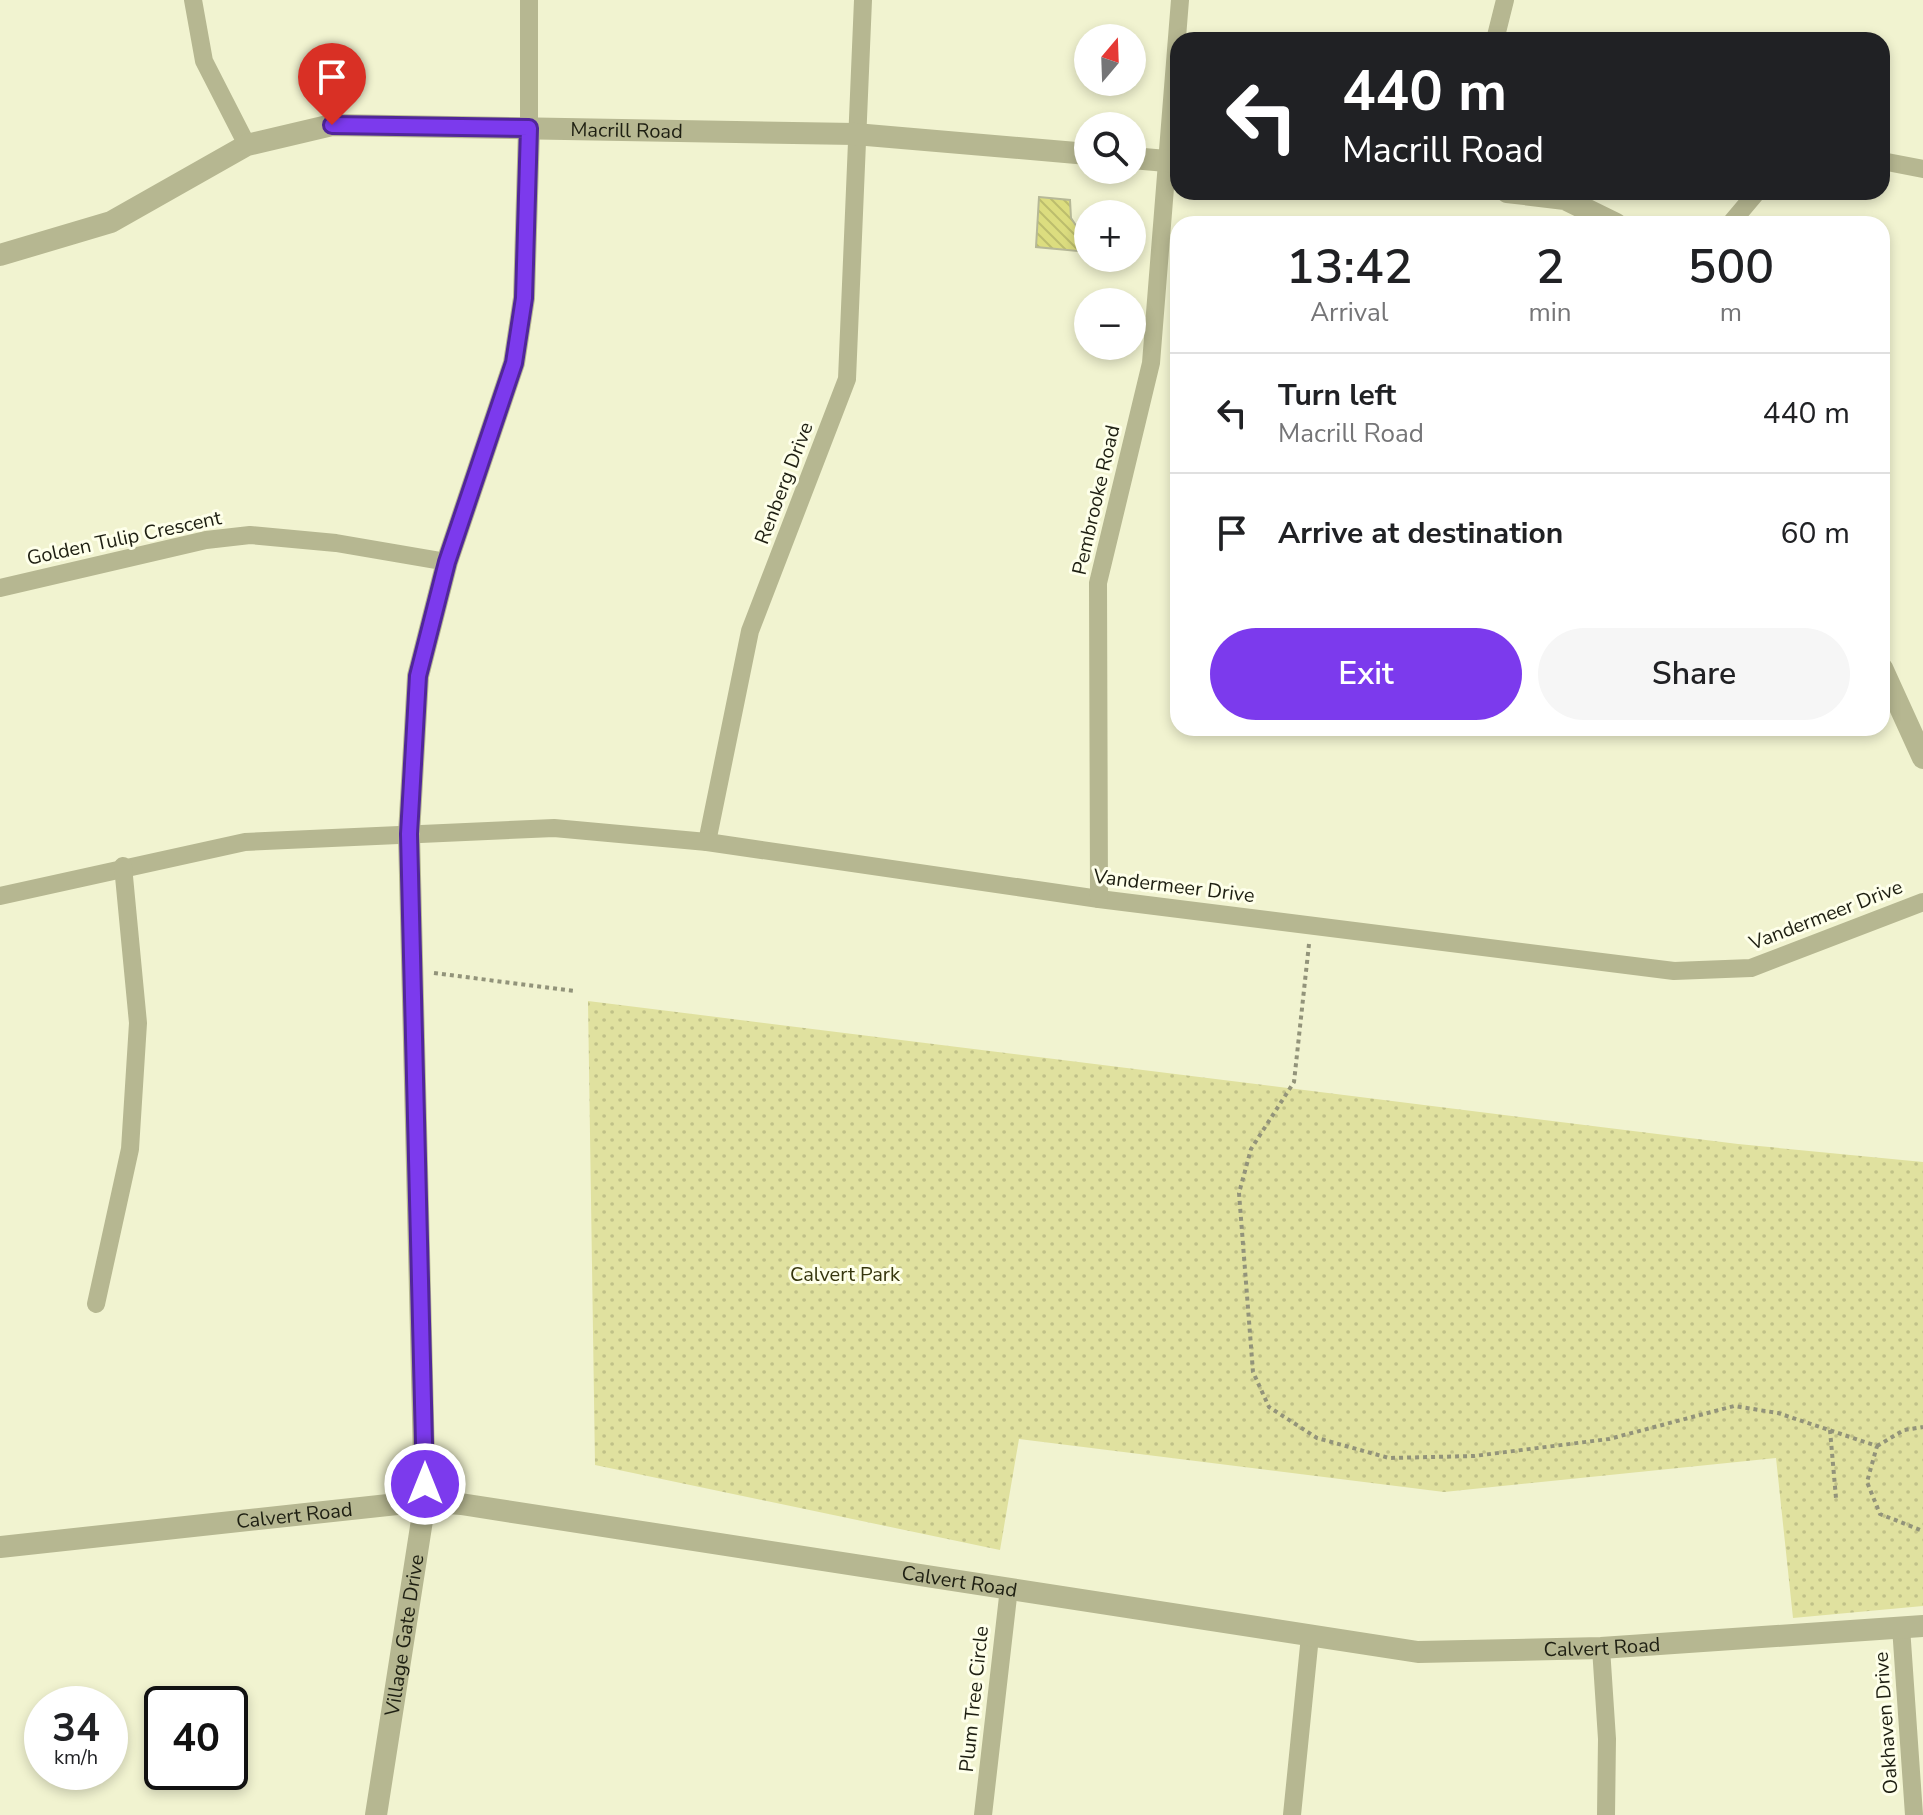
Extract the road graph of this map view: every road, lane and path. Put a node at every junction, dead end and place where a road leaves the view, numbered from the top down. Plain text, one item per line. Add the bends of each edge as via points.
1 (193, 0) edge
2 (529, 0) edge
3 (863, 0) edge
4 (1180, 0) edge
5 (1505, 0) edge
6 (1179, 32) edge
7 (1497, 32) edge
8 (529, 128) junction
9 (855, 134) junction
10 (247, 145) junction
11 (1074, 153) edge
12 (1146, 159) edge
13 (1170, 161) edge
14 (1890, 163) edge
15 (1923, 169) edge
16 (1170, 189) edge
17 (1567, 200) edge
18 (1750, 200) edge
19 (1600, 216) edge
20 (1737, 216) edge
21 (0, 255) edge
22 (447, 562) junction
23 (0, 588) edge
24 (1890, 686) edge
25 (1923, 758) edge
26 (409, 834) junction
27 (707, 842) junction
28 (123, 866) junction
29 (0, 896) edge
30 (1099, 899) junction
31 (1923, 902) edge
32 (1311, 926) junction
33 (413, 971) junction
34 (574, 991) dead end
35 (96, 1304) dead end
36 (1923, 1427) edge
37 (1830, 1430) junction
38 (1877, 1446) junction
39 (1836, 1498) dead end
40 (425, 1501) junction
41 (1923, 1531) edge
42 (0, 1547) edge
43 (1009, 1588) junction
44 (1912, 1626) edge
45 (1310, 1636) junction
46 (1601, 1648) junction
47 (376, 1815) edge
48 (983, 1815) edge
49 (1292, 1815) edge
50 (1606, 1815) edge
51 (1914, 1815) edge

1 - 10 street via 204,61
2 - 8 street
3 - 9 street, Renberg Drive
4 - 6 street, Pembrooke Road
5 - 7 street
8 - 9 street, Macrill Road
8 - 10 street, Macrill Road via 332,125
8 - 22 street, Village Gate Drive via 524,298 514,363
9 - 11 street, Macrill Road
9 - 27 street, Renberg Drive via 847,379 750,631
10 - 21 street, Macrill Road via 111,222
12 - 13 street
14 - 15 street
16 - 30 street, Pembrooke Road via 1151,363 1098,583
17 - 19 street
18 - 20 street
22 - 23 street, Golden Tulip Crescent via 250,535 206,540
22 - 26 street, Village Gate Drive via 418,676
24 - 25 street
26 - 27 street, Vandermeer Drive via 554,828
26 - 28 street via 245,842
26 - 33 street, Village Gate Drive
27 - 30 street, Vandermeer Drive
28 - 29 street
28 - 35 street via 138,1023 130,1149
30 - 32 street, Vandermeer Drive
31 - 32 street, Vandermeer Drive via 1751,968 1674,971
32 - 37 path via 1294,1082 1251,1149 1239,1193 1253,1372 1269,1407 1317,1438 1389,1458 1474,1456 1609,1439 1734,1406
33 - 34 path
33 - 40 street, Village Gate Drive
36 - 38 path via 1904,1430
37 - 38 path
37 - 39 path
38 - 41 path via 1867,1482 1880,1514
40 - 42 street, Calvert Road
40 - 43 street, Calvert Road
40 - 47 street, Village Gate Drive
43 - 45 street, Calvert Road
43 - 48 street, Plum Tree Circle
44 - 46 street, Calvert Road
44 - 51 street, Oakhaven Drive
45 - 46 street, Calvert Road via 1418,1652
45 - 49 street
46 - 50 street

